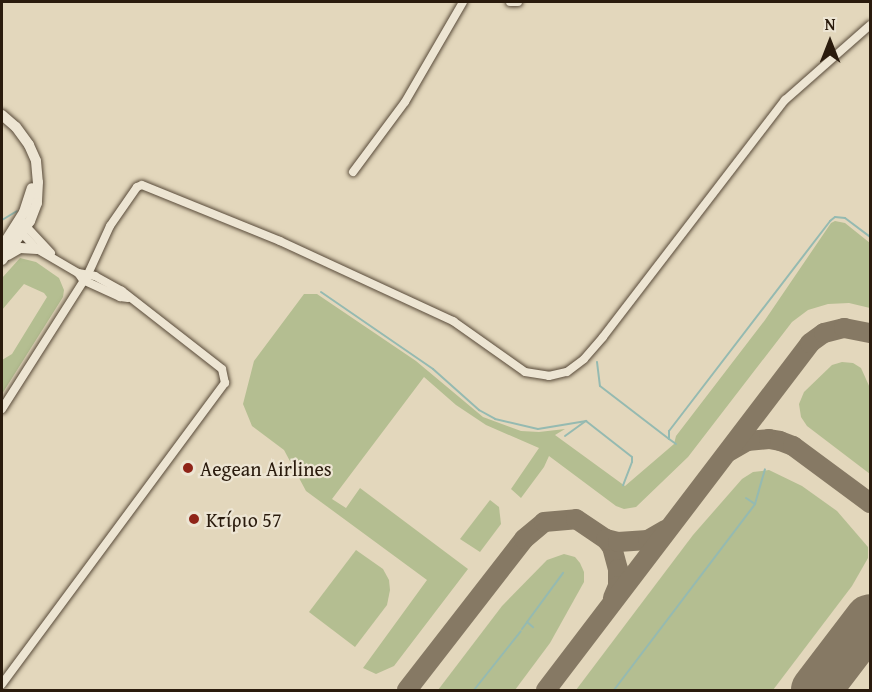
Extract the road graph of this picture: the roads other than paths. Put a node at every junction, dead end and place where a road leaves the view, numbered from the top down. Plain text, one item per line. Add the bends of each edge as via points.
1 (464, 2) edge
2 (510, 2) edge
3 (518, 2) edge
4 (870, 25) edge
5 (2, 115) edge
6 (2, 123) edge
7 (353, 172) dead end
8 (21, 227) junction
9 (37, 249) junction
10 (2, 255) edge
11 (60, 261) junction
12 (83, 276) junction
13 (2, 409) edge
14 (2, 684) edge

1 - 7 street via 405,102
2 - 3 street
4 - 12 street via 785,100 603,337 578,364 561,374 541,376 517,369 453,321 280,241 148,186 137,188 110,226
5 - 8 street via 21,132 36,161 38,194
6 - 8 street via 23,148 30,169 31,197
8 - 9 street
8 - 10 street
8 - 11 street
9 - 10 street via 20,248
9 - 11 street
11 - 12 street
12 - 13 street
12 - 14 street via 117,288 222,369 225,383

